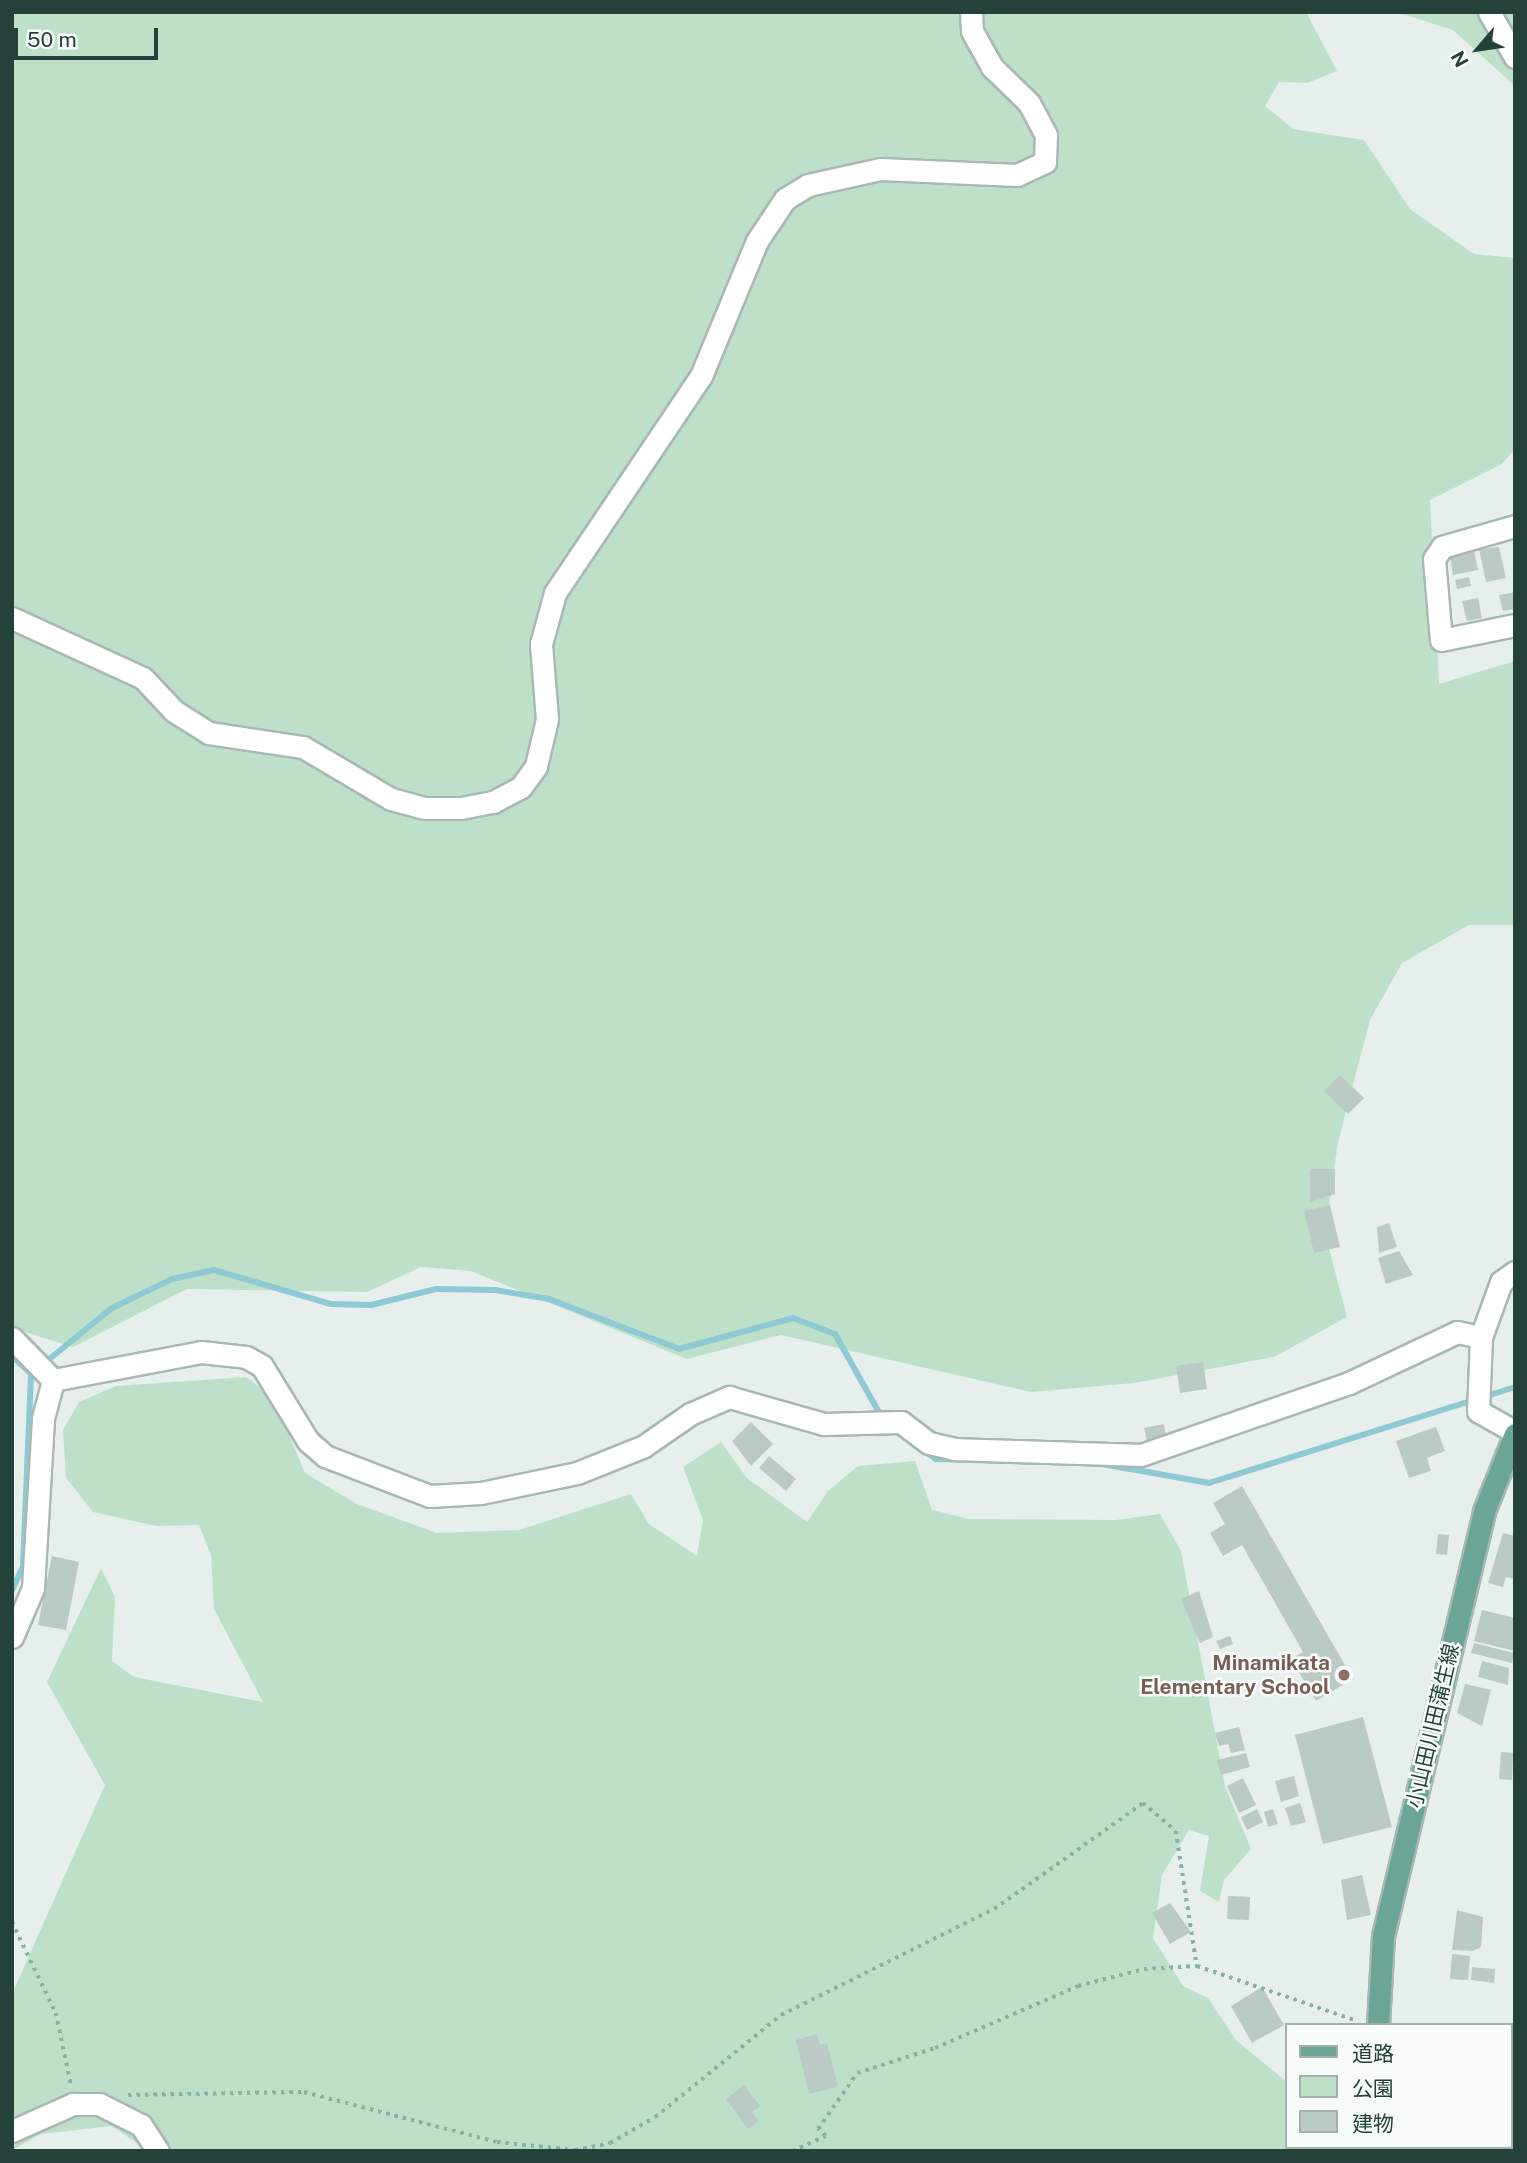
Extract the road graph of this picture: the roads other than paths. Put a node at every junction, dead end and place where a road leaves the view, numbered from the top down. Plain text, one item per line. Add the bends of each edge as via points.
1 (971, 12) edge
2 (1489, 12) edge
3 (1515, 57) edge
4 (1515, 526) edge
5 (12, 618) edge
6 (1515, 625) edge
7 (1514, 1272) edge
8 (1481, 1337) junction
9 (12, 1338) edge
10 (43, 1370) junction
11 (1515, 1433) edge
12 (12, 1637) edge
13 (1378, 2023) edge
14 (12, 2131) edge
15 (158, 2151) edge

1 - 5 street via 972,31 992,68 1029,103 1046,135 1045,162 1017,176 880,169 808,185 785,199 757,242 701,376 555,593 541,644 547,719 536,766 521,787 493,803 461,808 424,808 391,799 303,747 209,733 174,711 143,678
2 - 3 street
4 - 6 street via 1441,547 1434,559 1441,640
7 - 8 street via 1502,1282
8 - 10 street via 1457,1332 1349,1383 1141,1455 954,1449 929,1443 901,1422 824,1424 729,1397 690,1414 644,1446 577,1473 481,1493 430,1496 325,1456 308,1441 262,1366 246,1357 201,1352
8 - 11 street via 1478,1411
9 - 10 street
10 - 12 street via 33,1588
11 - 13 main road, 小山田川田蒲生線 via 1483,1511 1383,1936
14 - 15 street via 73,2104 124,2113

